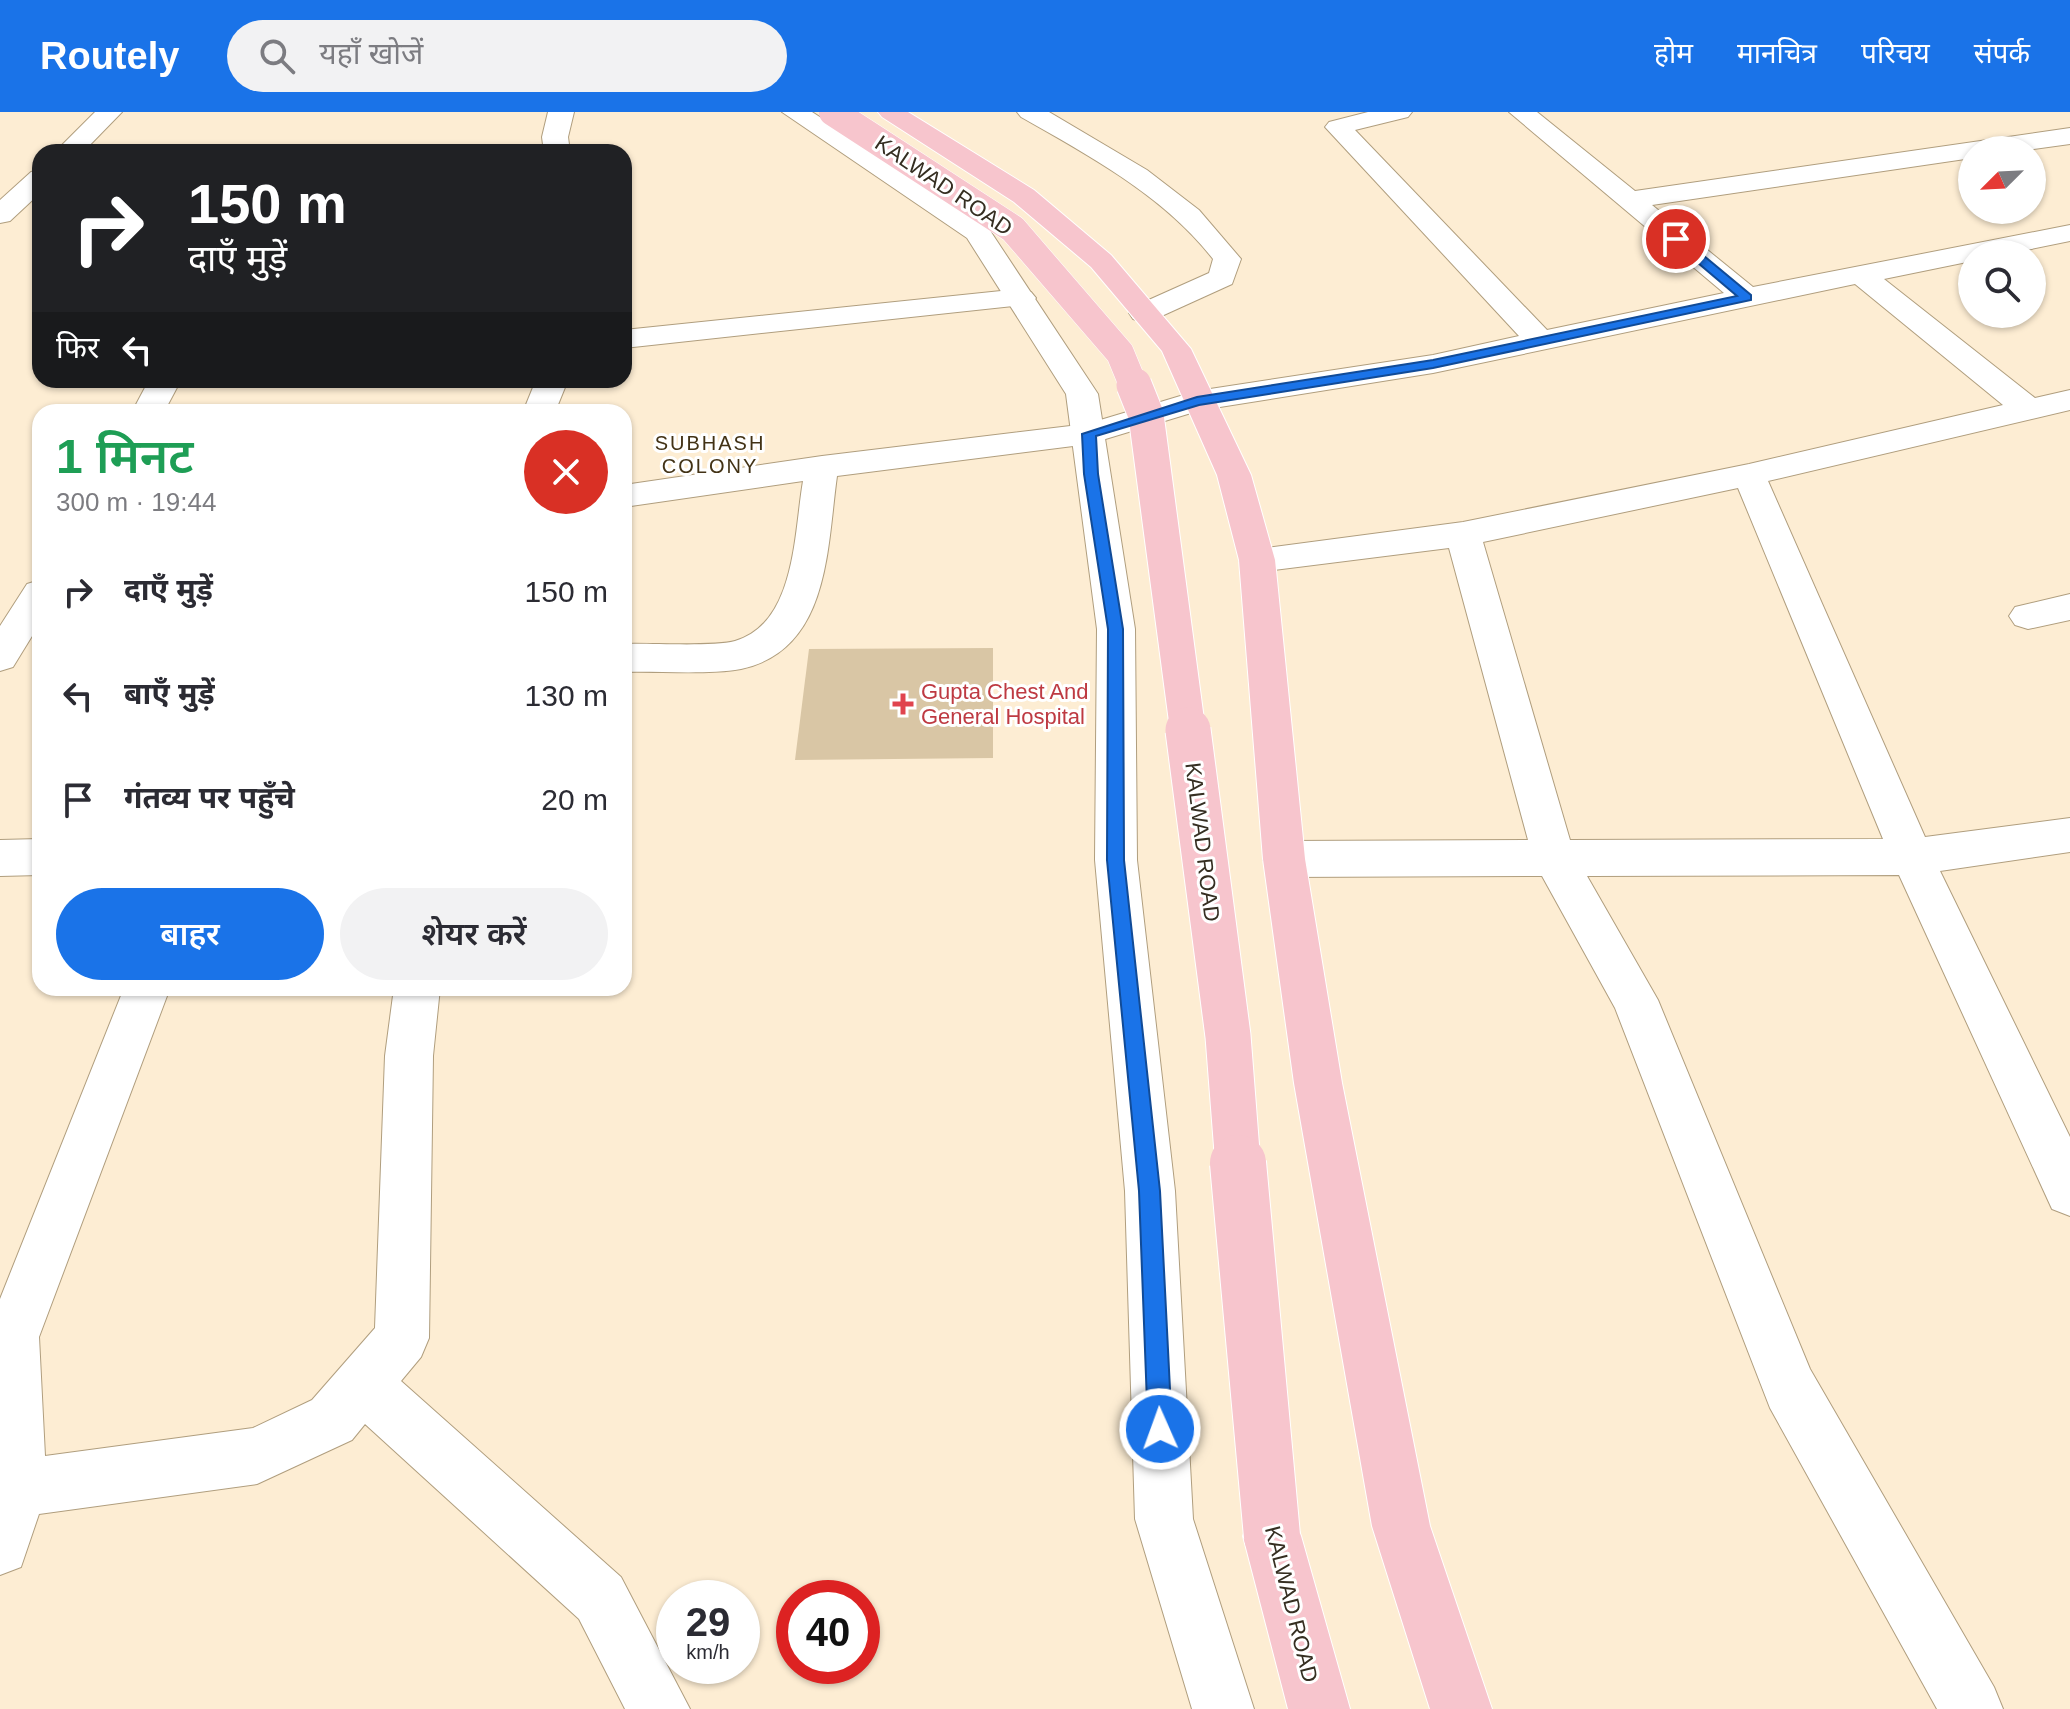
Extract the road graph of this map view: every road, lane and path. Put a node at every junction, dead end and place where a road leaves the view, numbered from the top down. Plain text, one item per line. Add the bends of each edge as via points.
1 (109, 112) edge
2 (561, 112) edge
3 (795, 112) edge
4 (833, 112) edge
5 (891, 112) edge
6 (1030, 112) edge
7 (1399, 112) edge
8 (1522, 112) edge
9 (1331, 120) edge
10 (2070, 136) edge
11 (76, 144) edge
12 (556, 144) edge
13 (32, 188) edge
14 (1629, 200) junction
15 (0, 215) edge
16 (2070, 233) edge
17 (1861, 275) junction
18 (1747, 297) junction
19 (1021, 298) junction
20 (1144, 313) junction
21 (632, 338) edge
22 (1540, 341) junction
23 (2070, 400) edge
24 (1197, 401) junction
25 (2030, 410) junction
26 (1089, 434) junction
27 (822, 467) junction
28 (1749, 475) junction
29 (632, 495) edge
30 (1463, 534) junction
31 (1257, 560) junction
32 (32, 606) edge
33 (2070, 607) edge
34 (2028, 616) dead end
35 (0, 657) edge
36 (632, 658) edge
37 (2070, 835) edge
38 (32, 857) edge
39 (1554, 857) junction
40 (1912, 857) junction
41 (0, 858) edge
42 (1284, 859) junction
43 (144, 996) edge
44 (416, 996) edge
45 (2070, 1191) edge
46 (6, 1337) edge
47 (363, 1384) junction
48 (18, 1488) junction
49 (0, 1546) edge
50 (659, 1709) edge
51 (1223, 1709) edge
52 (1319, 1709) edge
53 (1461, 1709) edge
54 (1972, 1709) edge

1 - 11 street
2 - 12 street
3 - 19 street via 977,232
4 - 52 main road, KALWAD ROAD, bridge via 1013,229 1120,353 1146,415 1228,1036 1272,1536
5 - 20 main road via 1024,196 1101,261
6 - 20 street via 1162,196 1227,259 1222,278
7 - 9 street
8 - 14 street
9 - 22 street
10 - 14 street
13 - 15 street
14 - 18 street
16 - 17 street
17 - 18 street
17 - 25 street
18 - 22 street
19 - 21 street
19 - 26 street via 1082,394
20 - 24 main road via 1176,349
22 - 24 street
23 - 25 street
24 - 26 street
24 - 31 main road via 1234,475
25 - 28 street
26 - 27 street
26 - 51 street via 1116,629 1116,860 1150,1191 1164,1519
27 - 29 street
27 - 36 street via 802,593 791,619 769,640 739,655
28 - 30 street
28 - 40 street
30 - 31 street
30 - 39 street
31 - 42 main road
32 - 35 street
33 - 34 street
37 - 40 street
38 - 41 street
39 - 40 street
39 - 42 street
39 - 54 street via 1635,1000 1790,1388
40 - 45 street
42 - 53 main road via 1318,1083 1401,1526
43 - 46 street
44 - 47 street via 409,1056 402,1338
46 - 48 street
47 - 48 street via 332,1420 257,1456
47 - 50 street via 600,1598
48 - 49 street

